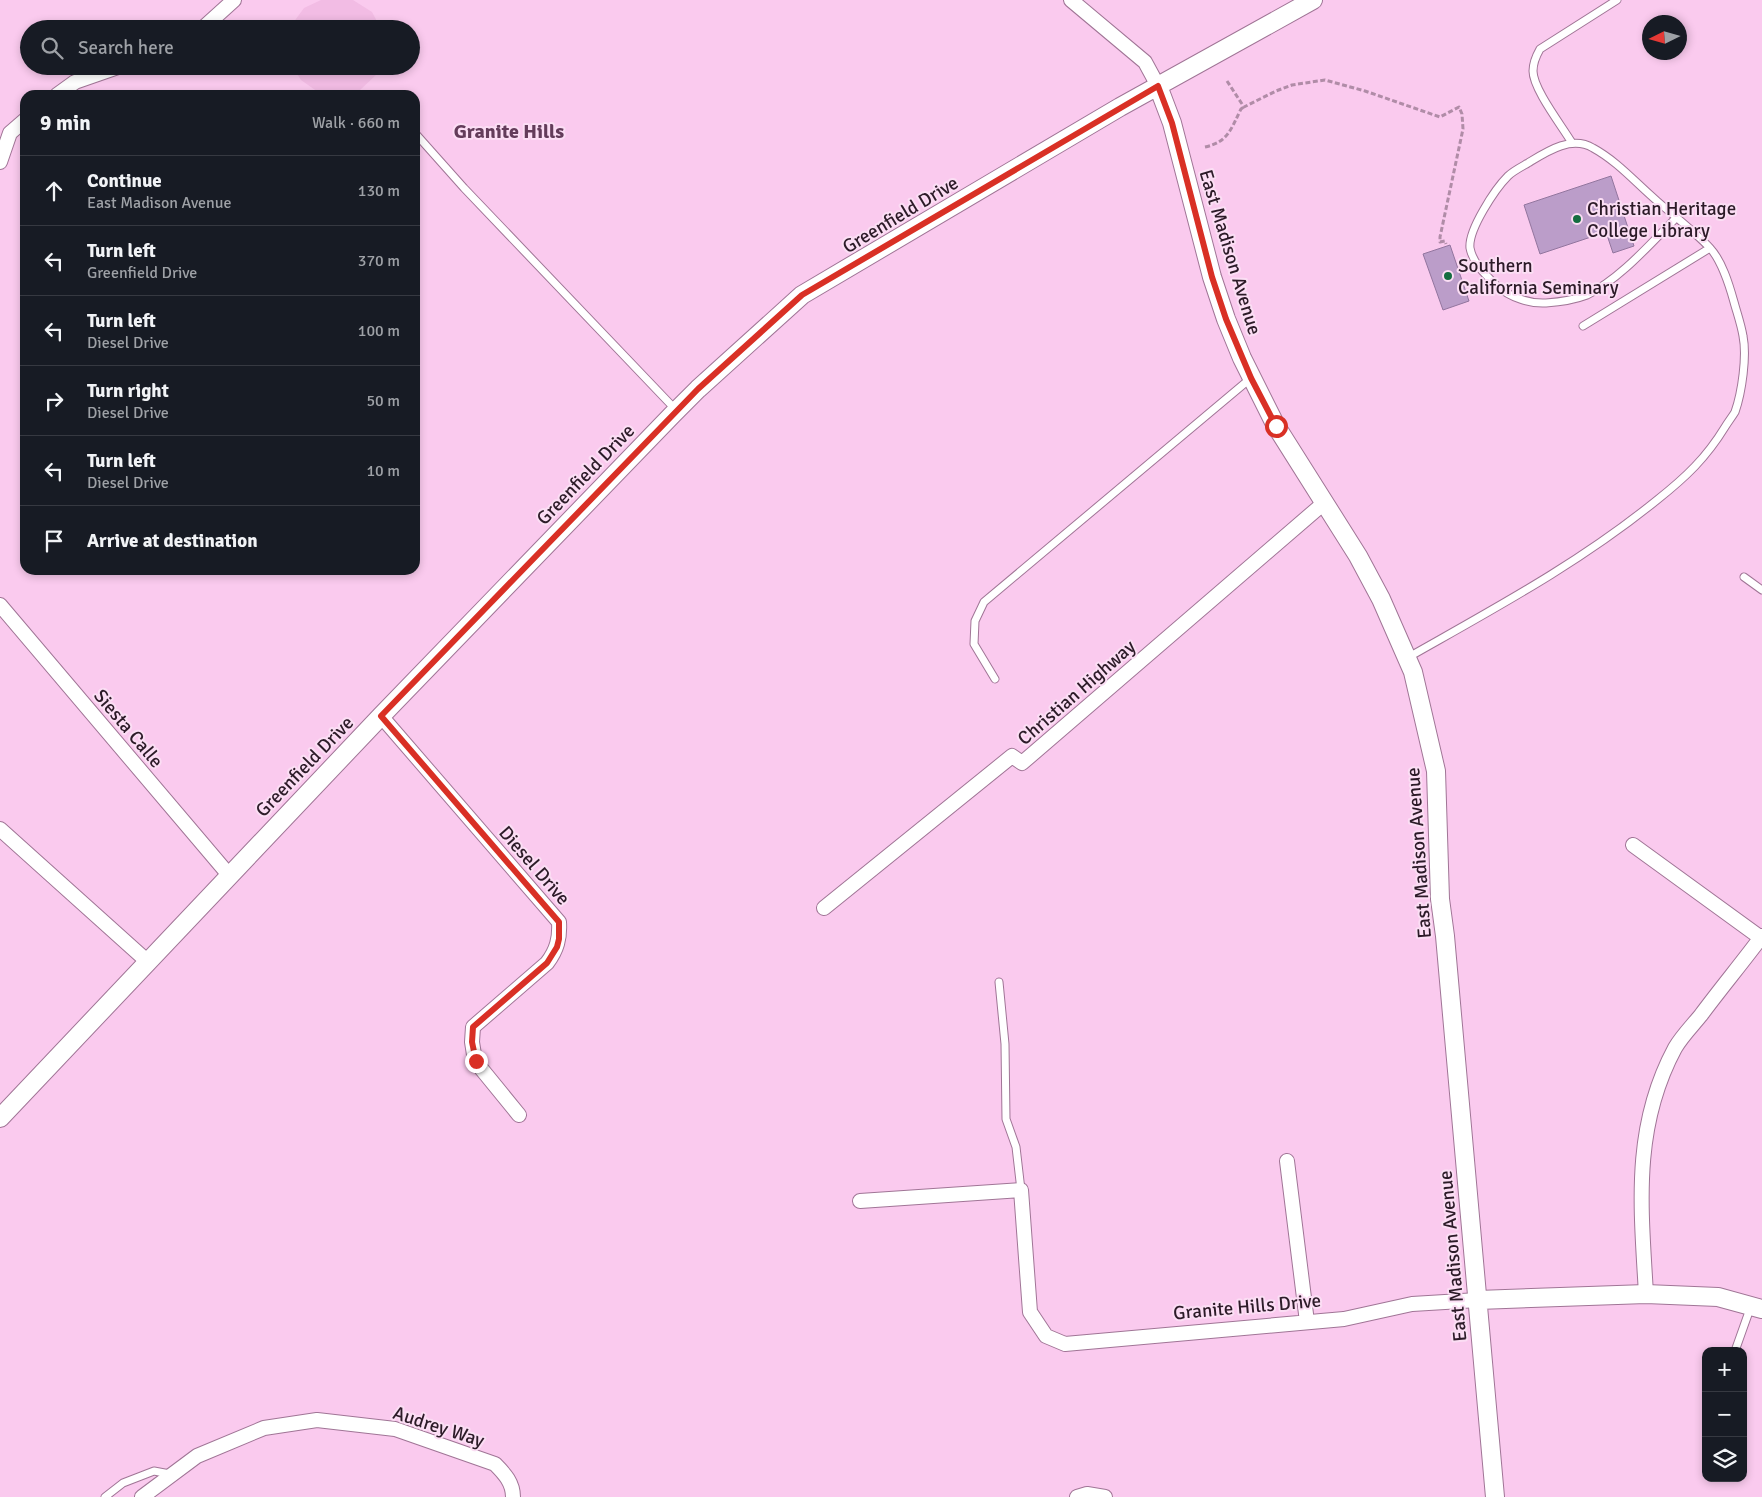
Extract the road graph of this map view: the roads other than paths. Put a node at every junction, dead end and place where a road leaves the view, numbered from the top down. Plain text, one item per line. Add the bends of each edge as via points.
1 (234, 0) edge
2 (1071, 0) edge
3 (1314, 0) edge
4 (1617, 0) edge
5 (212, 20) edge
6 (95, 75) edge
7 (1158, 86) junction
8 (64, 90) edge
9 (20, 124) edge
10 (420, 139) edge
11 (1572, 143) junction
12 (0, 162) edge
13 (1676, 218) junction
14 (1710, 248) junction
15 (1583, 326) dead end
16 (1251, 378) junction
17 (676, 410) junction
18 (1324, 503) junction
19 (1744, 577) dead end
20 (1762, 590) edge
21 (0, 605) edge
22 (1407, 658) junction
23 (995, 679) dead end
24 (381, 716) junction
25 (0, 829) edge
26 (1633, 845) dead end
27 (229, 875) junction
28 (824, 908) dead end
29 (1761, 937) edge
30 (148, 962) junction
31 (999, 982) dead end
32 (519, 1115) dead end
33 (0, 1118) edge
34 (1287, 1160) dead end
35 (1021, 1190) junction
36 (860, 1201) dead end
37 (1646, 1294) junction
38 (1478, 1300) junction
39 (1757, 1307) edge
40 (1307, 1322) junction
41 (1737, 1347) edge
42 (171, 1475) junction
43 (105, 1497) edge
44 (142, 1497) edge
45 (513, 1497) edge
46 (1077, 1497) edge
47 (1105, 1497) edge
48 (1496, 1497) edge

1 - 5 street
2 - 7 street, East Madison Avenue via 1145,62
3 - 7 street, Greenfield Drive
4 - 11 lane via 1540,49 1535,59 1533,72 1537,86
6 - 8 street
7 - 16 street, East Madison Avenue via 1172,123 1212,277
7 - 17 street, Greenfield Drive via 802,295
9 - 12 street via 10,133
10 - 17 lane
11 - 13 lane via 1587,144 1602,153
11 - 13 lane via 1546,153 1509,175 1494,193 1474,228 1471,252 1477,265 1502,290 1537,303 1572,300 1588,294 1616,276
13 - 14 lane
14 - 15 lane
14 - 22 lane via 1732,296 1744,337 1744,370 1734,412 1711,450 1680,481 1583,555
16 - 18 street, East Madison Avenue via 1276,426
16 - 23 lane via 984,602 975,621 974,644
17 - 24 street, Greenfield Drive
18 - 22 street, East Madison Avenue via 1358,556
18 - 28 street, Christian Highway via 1022,763 1012,756
19 - 20 lane
21 - 27 street, Siesta Calle
22 - 38 street, East Madison Avenue via 1436,771 1440,899
24 - 27 street, Greenfield Drive
24 - 32 street, Diesel Drive via 559,922 557,947 547,963 473,1027 476,1061
25 - 30 street
26 - 29 street
27 - 30 street, Greenfield Drive
29 - 37 street via 1676,1046 1658,1088 1642,1159
30 - 33 street, Greenfield Drive
31 - 35 lane via 1005,1044 1006,1119 1016,1147
34 - 40 street
35 - 36 street
35 - 40 street, Granite Hills Drive via 1030,1312 1046,1336 1065,1344
37 - 38 street, Granite Hills Drive
37 - 39 street, Granite Hills Drive via 1718,1297
38 - 40 street, Granite Hills Drive via 1412,1304 1344,1319
38 - 48 street, East Madison Avenue
39 - 41 lane
42 - 43 lane via 154,1471 123,1483
42 - 44 street, Audrey Way
42 - 45 street, Audrey Way via 197,1456 264,1428 317,1420 395,1429 495,1464 506,1475
46 - 47 street via 1087,1494

